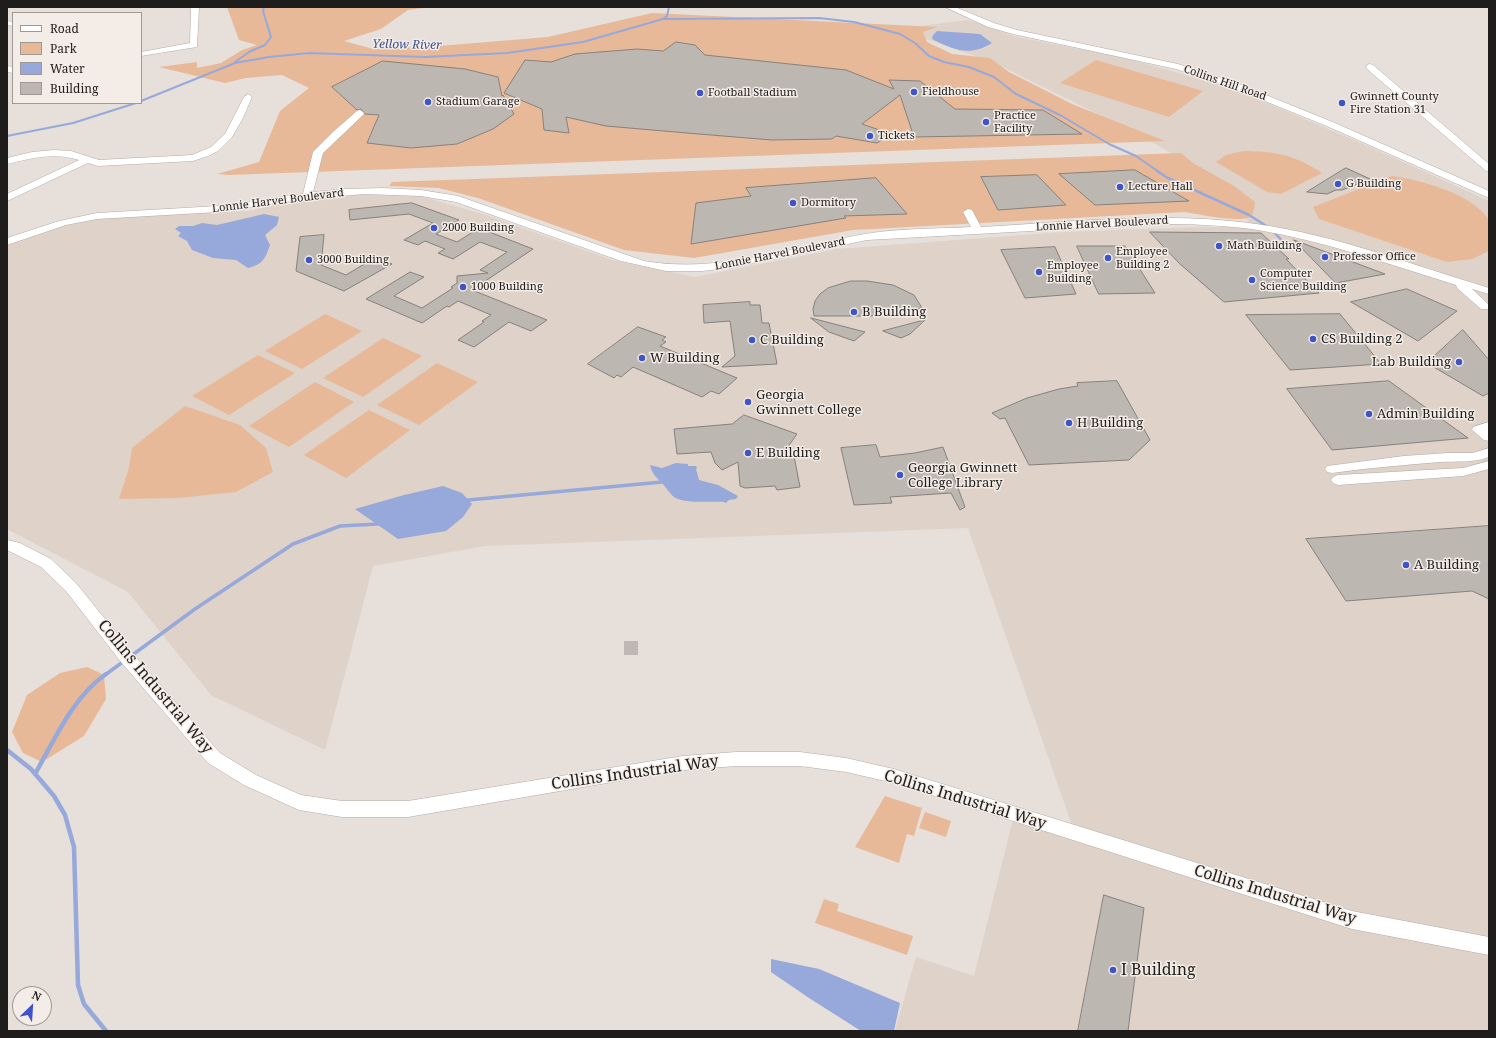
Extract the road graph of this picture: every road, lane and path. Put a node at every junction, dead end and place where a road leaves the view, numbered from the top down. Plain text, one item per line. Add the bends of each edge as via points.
1 (193, 7) edge
2 (949, 7) edge
3 (142, 54) edge
4 (1370, 67) dead end
5 (248, 97) dead end
6 (360, 113) dead end
7 (86, 160) junction
8 (7, 161) edge
9 (1489, 169) edge
10 (1488, 193) edge
11 (307, 196) junction
12 (7, 198) edge
13 (968, 212) dead end
14 (978, 230) junction
15 (7, 242) edge
16 (1454, 281) junction
17 (1488, 288) edge
18 (1487, 312) edge
19 (1489, 426) edge
20 (1489, 437) edge
21 (1489, 452) edge
22 (1489, 465) edge
23 (7, 544) edge
24 (1489, 946) edge

1 - 3 street via 194,45
2 - 10 street, Collins Hill Road via 1016,32 1178,67 1231,84
4 - 9 street
5 - 7 street via 224,143 208,153 186,159 98,163
6 - 11 street via 318,152
7 - 8 street via 71,154 54,153
7 - 12 street
11 - 14 street, Lonnie Harvel Boulevard via 388,191 445,196 494,210 625,259 680,269 730,265 867,238
11 - 15 street, Lonnie Harvel Boulevard via 212,210 96,216 64,223
13 - 14 street
14 - 16 street, Lonnie Harvel Boulevard via 1158,221 1226,223 1299,236
16 - 17 street, Lonnie Harvel Boulevard
16 - 18 street via 1467,289
17 - 18 street via 1484,296
19 - 20 street via 1478,430
21 - 22 street via 1479,458 1448,457 1359,465 1335,475 1463,472
23 - 24 street, Collins Industrial Way via 46,563 71,586 128,658 214,758 250,780 299,802 342,809 408,809 683,763 736,759 800,759 846,765 894,776 1352,920

